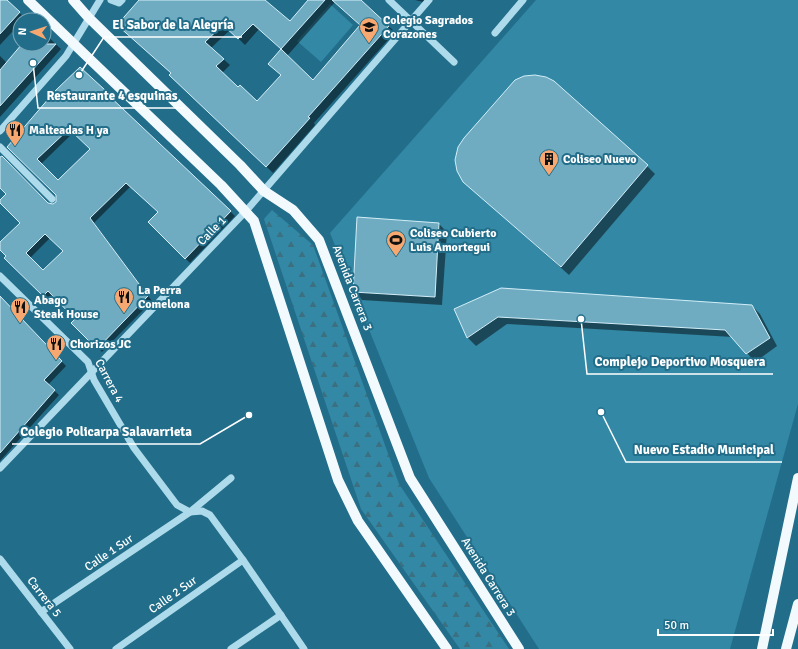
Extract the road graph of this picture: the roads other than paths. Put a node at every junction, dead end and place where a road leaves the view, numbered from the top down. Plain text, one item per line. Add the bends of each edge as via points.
1 (28, 0) edge
2 (74, 0) edge
3 (100, 0) edge
4 (111, 0) edge
5 (122, 0) edge
6 (389, 0) edge
7 (429, 0) edge
8 (523, 0) edge
9 (88, 17) junction
10 (411, 21) junction
11 (495, 33) dead end
12 (74, 44) junction
13 (454, 62) dead end
14 (0, 131) edge
15 (0, 147) edge
16 (264, 191) junction
17 (52, 199) dead end
18 (246, 211) junction
19 (0, 276) edge
20 (90, 372) junction
21 (0, 468) edge
22 (231, 478) dead end
23 (798, 478) edge
24 (190, 512) junction
25 (0, 560) edge
26 (243, 560) junction
27 (798, 604) edge
28 (41, 612) junction
29 (281, 615) junction
30 (70, 649) edge
31 (116, 649) edge
32 (231, 649) edge
33 (304, 649) edge
34 (447, 649) edge
35 (519, 649) edge
36 (762, 649) edge
37 (786, 649) edge

1 - 12 main road
2 - 9 main road, Avenida Carrera 3
3 - 9 street
4 - 5 street via 119,3
6 - 10 street
7 - 10 street, Calle 1
8 - 11 street
9 - 12 street
9 - 16 main road, Avenida Carrera 3
10 - 13 street
10 - 16 street, Calle 1
12 - 14 street
12 - 18 main road
15 - 17 street
16 - 18 street, Calle 1
16 - 35 main road, Avenida Carrera 3 via 293,210 319,240 410,478
18 - 20 street, Calle 1
18 - 34 main road via 254,221 338,480 358,521
19 - 20 street, Carrera 4 via 88,362
20 - 21 street, Calle 1
20 - 24 street, Carrera 4 via 134,448 177,506
22 - 24 street, Calle 1 Sur
23 - 36 main road
24 - 26 street, Carrera 4 via 202,511 210,515
24 - 28 street, Calle 1 Sur
25 - 28 street, Carrera 5
26 - 29 street, Carrera 4
26 - 31 street, Calle 2 Sur
27 - 37 main road
28 - 30 street, Carrera 5
29 - 32 street
29 - 33 street, Carrera 4

